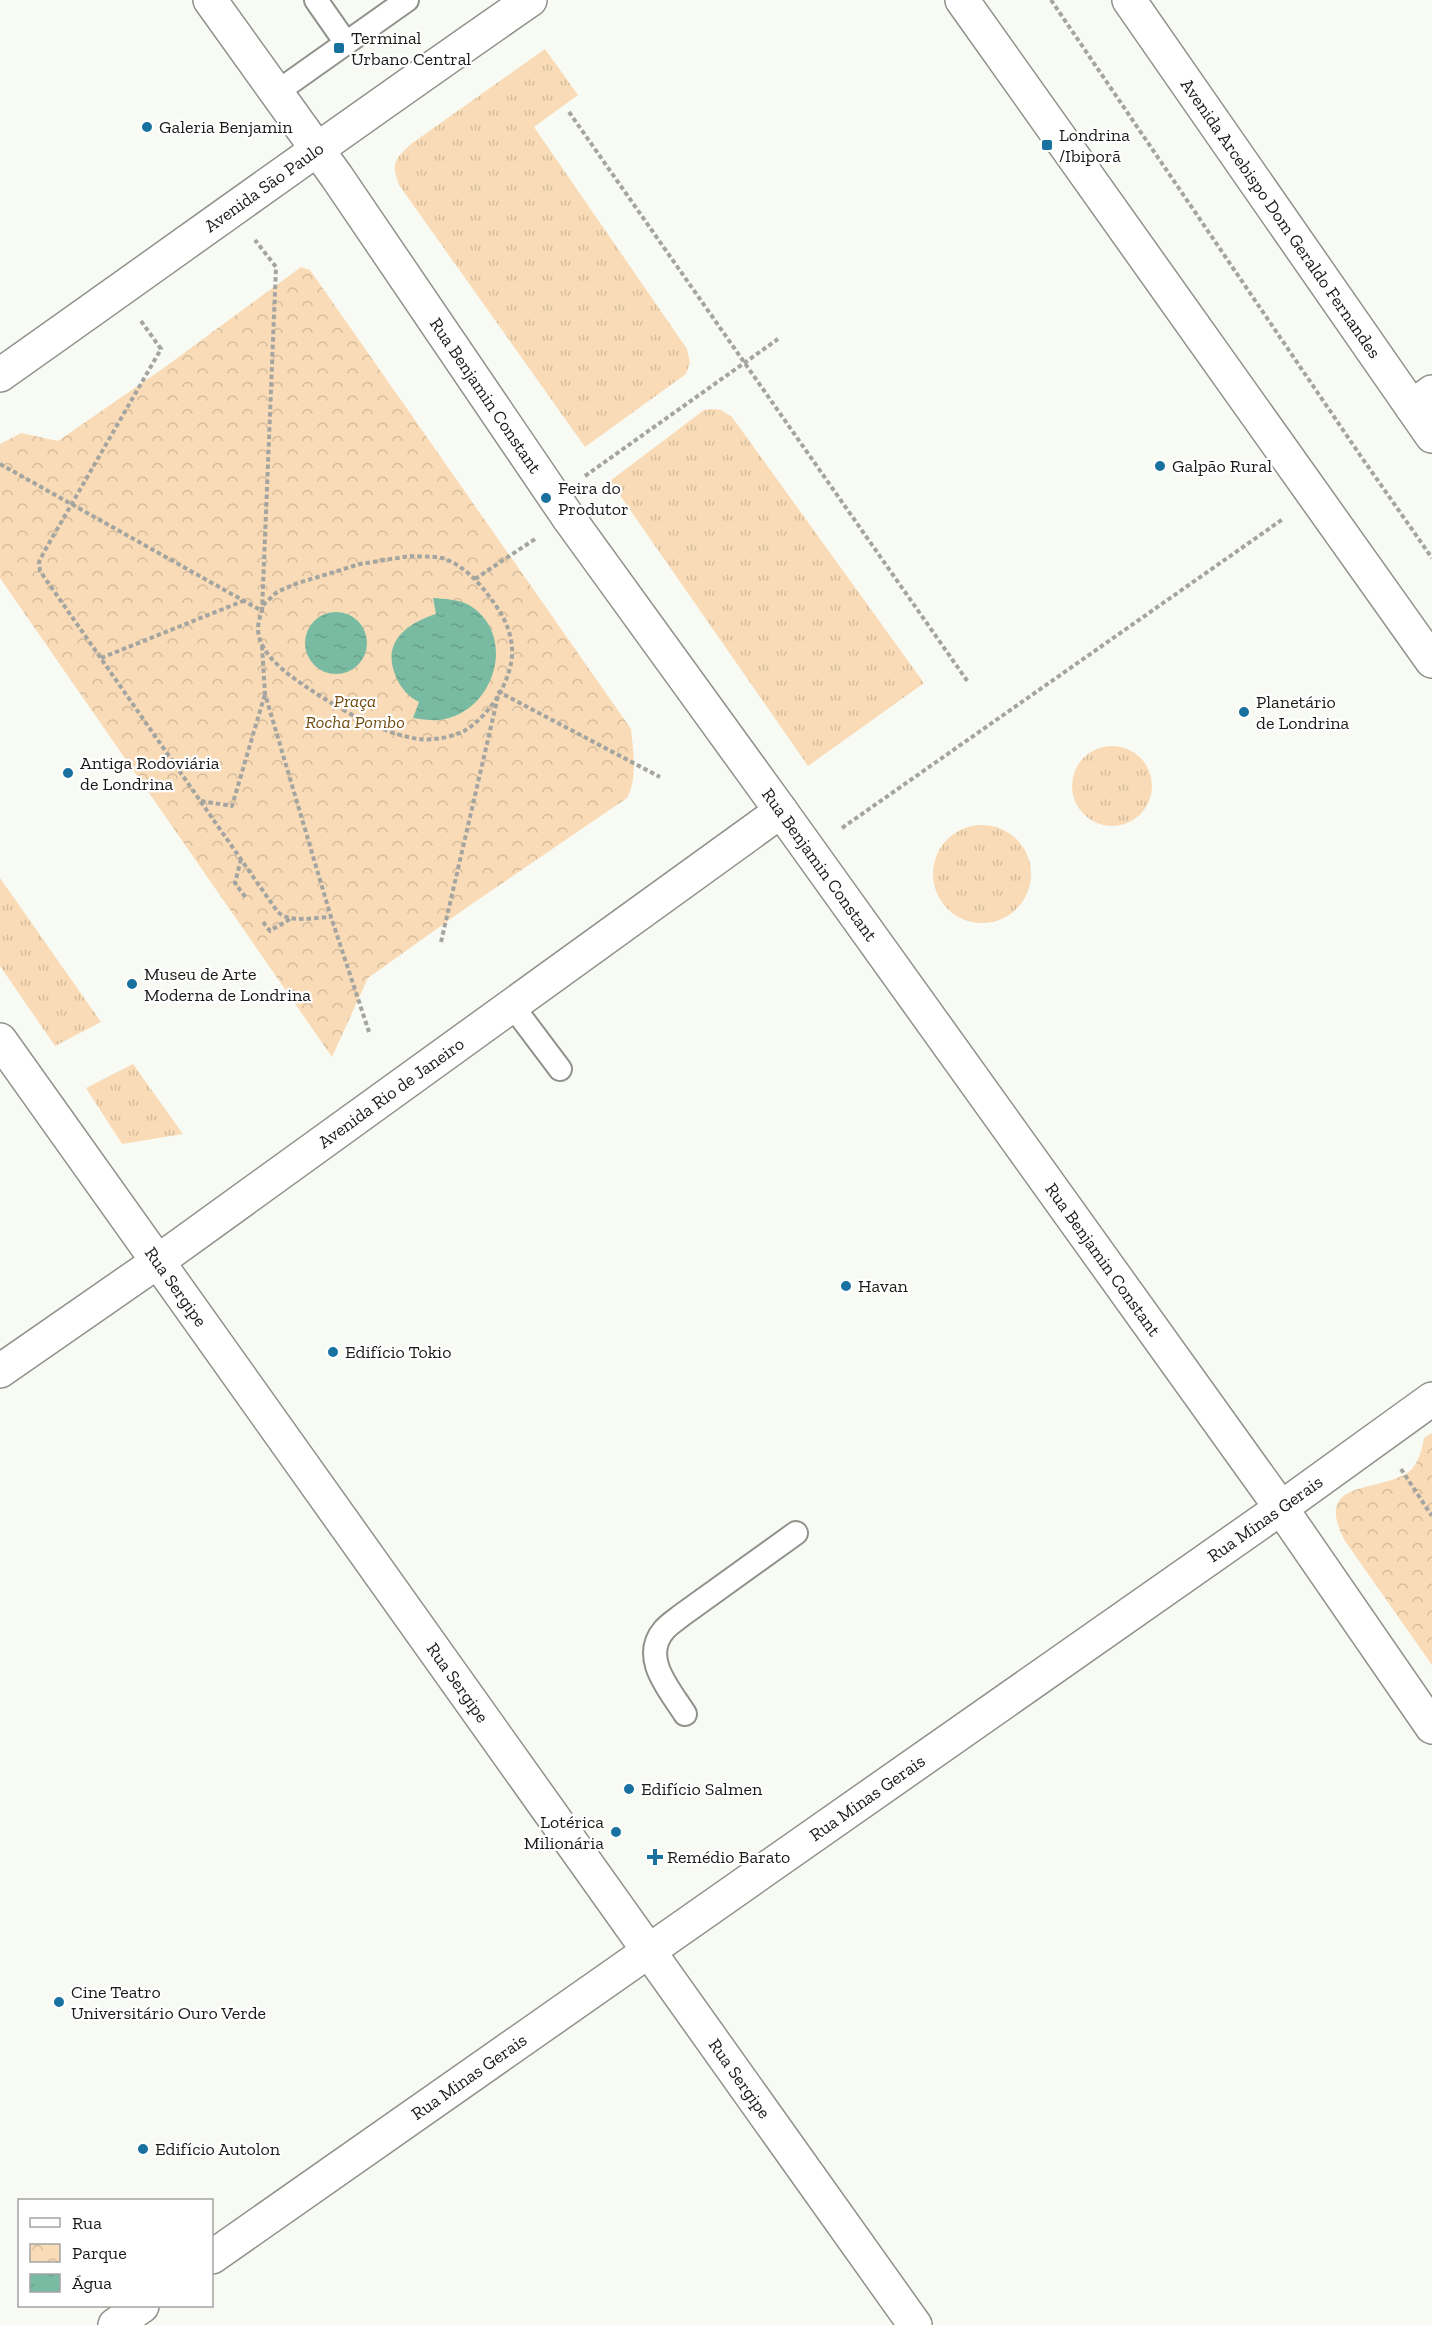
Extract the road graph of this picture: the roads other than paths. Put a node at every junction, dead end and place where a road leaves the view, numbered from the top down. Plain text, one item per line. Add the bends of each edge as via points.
1 (210, 0) edge
2 (316, 0) edge
3 (530, 0) edge
4 (962, 0) edge
5 (1129, 0) edge
6 (398, 3) edge
7 (346, 43) junction
8 (277, 92) junction
9 (316, 149) junction
10 (0, 375) edge
11 (1422, 400) edge
12 (1432, 436) edge
13 (1432, 661) edge
14 (782, 811) junction
15 (512, 1005) junction
16 (0, 1040) edge
17 (560, 1069) dead end
18 (157, 1262) junction
19 (0, 1371) edge
20 (1432, 1399) edge
21 (1281, 1508) junction
22 (796, 1533) dead end
23 (685, 1714) dead end
24 (1432, 1727) edge
25 (648, 1950) junction
26 (213, 2256) edge
27 (141, 2307) edge
28 (114, 2325) edge
29 (915, 2325) edge

1 - 8 street, Rua Benjamin Constant
2 - 7 lane
3 - 9 street, Avenida São Paulo
4 - 13 street
5 - 11 street, Avenida Arcebispo Dom Geraldo Fernandes
6 - 7 lane
7 - 8 lane
8 - 9 street, Rua Benjamin Constant
9 - 10 street, Avenida São Paulo
9 - 14 street, Rua Benjamin Constant via 568,517
11 - 12 street, Avenida Arcebispo Dom Geraldo Fernandes
14 - 15 street, Avenida Rio de Janeiro
14 - 21 street, Rua Benjamin Constant
15 - 17 lane
15 - 18 street, Avenida Rio de Janeiro
16 - 18 street, Rua Sergipe
18 - 19 street, Avenida Rio de Janeiro
18 - 25 street, Rua Sergipe
20 - 21 street, Rua Minas Gerais
21 - 24 street, Rua Benjamin Constant
21 - 25 street, Rua Minas Gerais
22 - 23 lane via 682,1615 657,1640 655,1662
25 - 26 street, Rua Minas Gerais
25 - 29 street, Rua Sergipe
27 - 28 street

